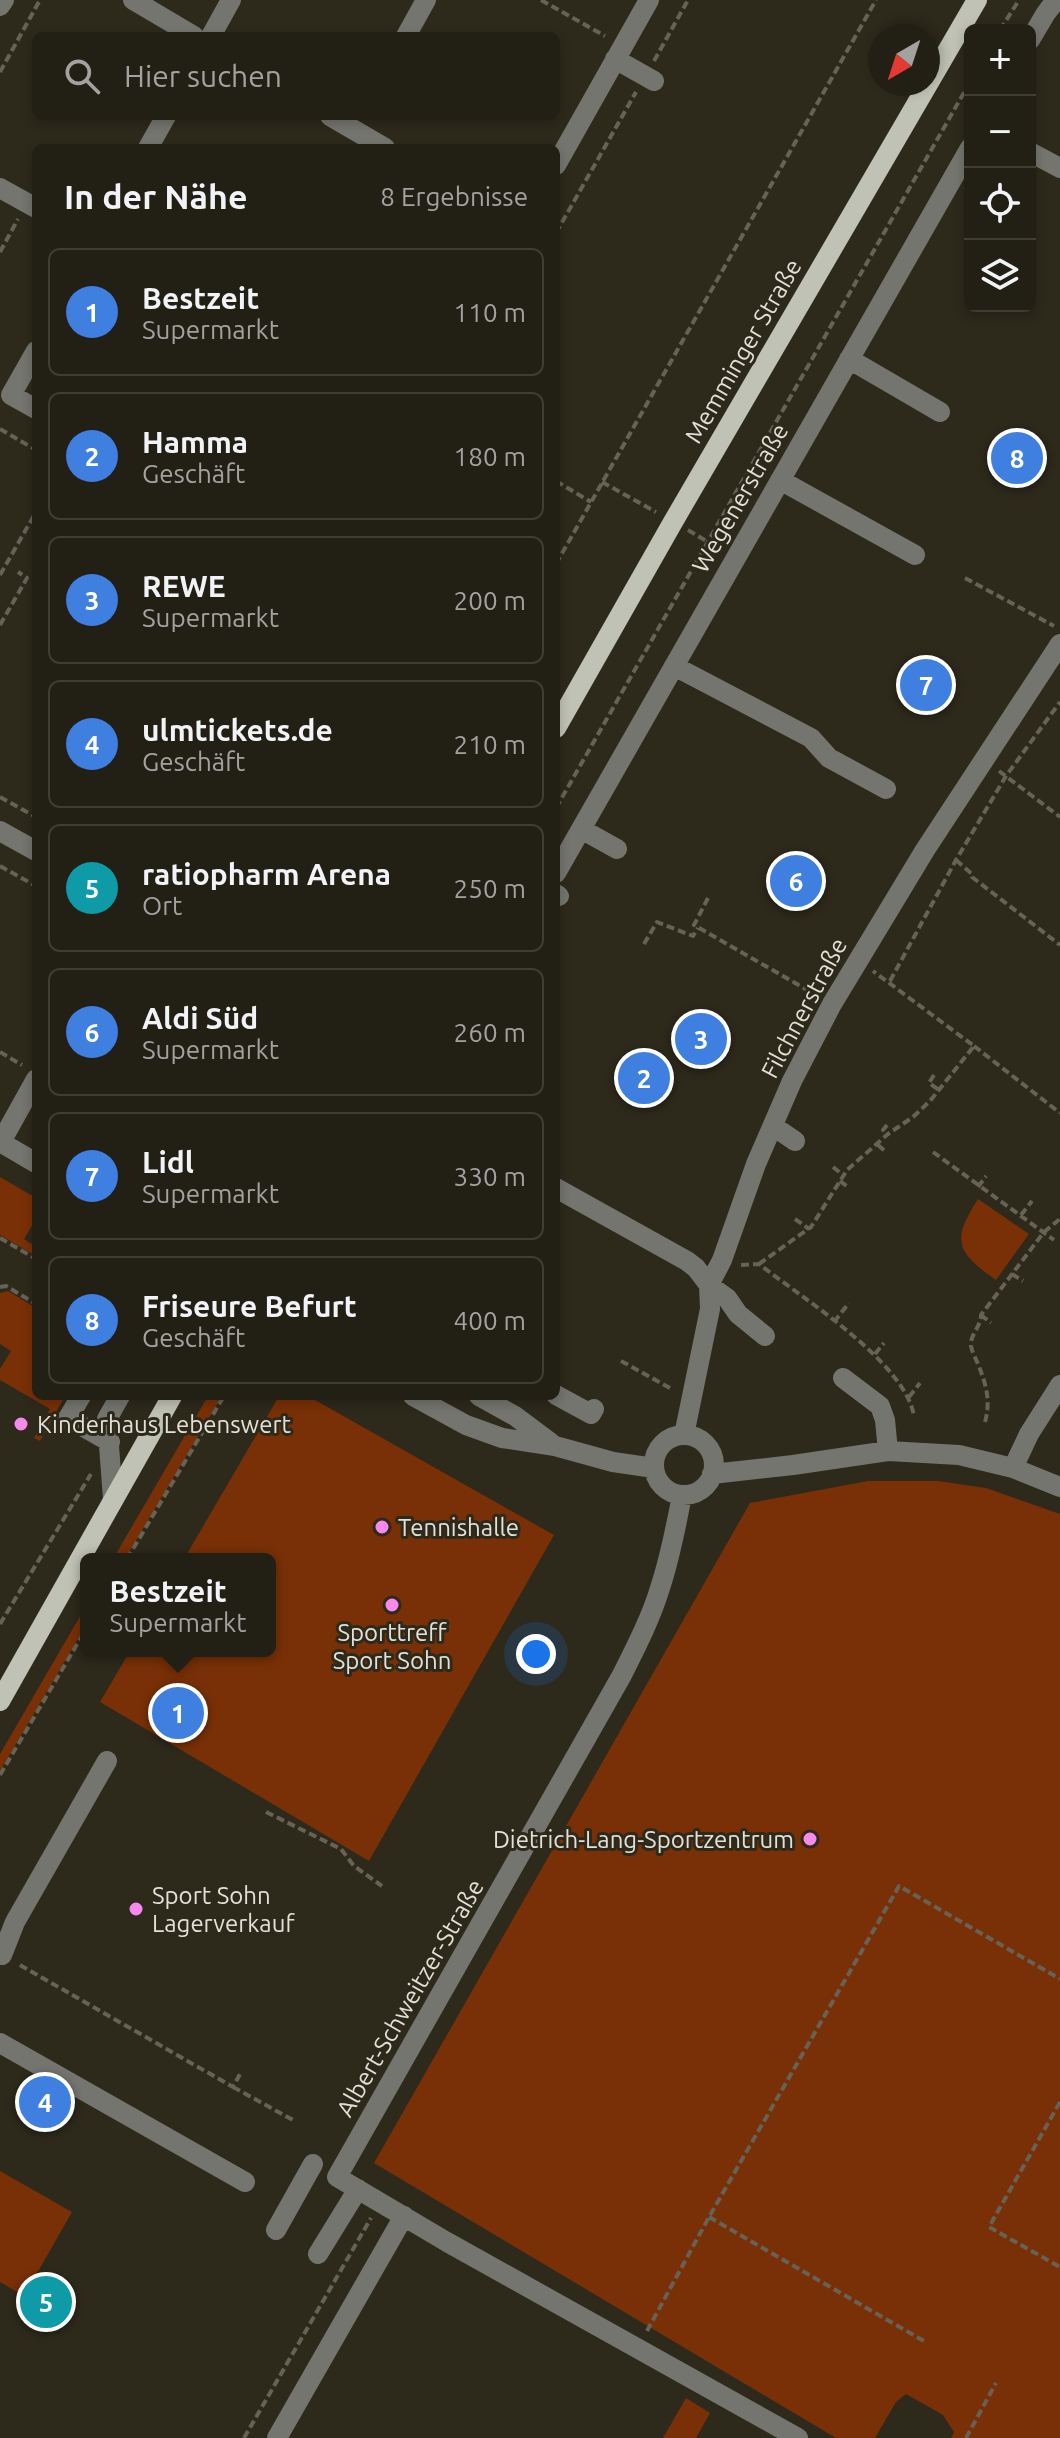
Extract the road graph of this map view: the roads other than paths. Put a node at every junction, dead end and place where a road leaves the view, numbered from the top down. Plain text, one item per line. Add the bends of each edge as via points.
1 (4, 0) edge
2 (133, 0) edge
3 (231, 0) edge
4 (426, 0) edge
5 (649, 0) edge
6 (977, 0) edge
7 (1056, 0) edge
8 (0, 6) edge
9 (1036, 30) edge
10 (187, 32) edge
11 (213, 32) edge
12 (408, 32) edge
13 (619, 53) junction
14 (651, 73) road end
15 (164, 120) edge
16 (357, 123) edge
17 (150, 144) edge
18 (381, 144) edge
19 (1036, 155) edge
20 (560, 158) edge
21 (964, 158) edge
22 (1060, 168) edge
23 (0, 188) edge
24 (31, 205) edge
25 (32, 358) edge
26 (849, 359) junction
27 (32, 407) edge
28 (940, 412) dead end
29 (780, 480) junction
30 (915, 555) dead end
31 (1060, 644) edge
32 (674, 666) junction
33 (560, 721) edge
34 (886, 789) dead end
35 (581, 829) junction
36 (0, 831) edge
37 (32, 849) edge
38 (617, 849) dead end
39 (560, 866) edge
40 (31, 1073) edge
41 (773, 1126) junction
42 (795, 1141) dead end
43 (0, 1142) edge
44 (32, 1161) edge
45 (561, 1196) edge
46 (709, 1285) junction
47 (769, 1331) dead end
48 (840, 1383) dead end
49 (1060, 1385) edge
50 (560, 1397) edge
51 (79, 1400) edge
52 (118, 1400) edge
53 (170, 1400) edge
54 (420, 1400) edge
55 (486, 1400) edge
56 (594, 1409) dead end
57 (684, 1435) junction
58 (110, 1442) junction
59 (555, 1446) junction
60 (888, 1451) junction
61 (654, 1468) junction
62 (1013, 1468) junction
63 (712, 1474) junction
64 (1060, 1487) edge
65 (682, 1495) junction
66 (113, 1499) junction
67 (83, 1553) edge
68 (80, 1558) edge
69 (0, 1701) edge
70 (107, 1761) dead end
71 (2, 1955) edge
72 (0, 2043) edge
73 (245, 2182) dead end
74 (348, 2183) junction
75 (404, 2216) junction
76 (272, 2227) joint
77 (277, 2438) edge
78 (798, 2438) edge

1 - 8 street
2 - 10 street
3 - 11 street
4 - 12 street
5 - 13 street
6 - 33 main road, Memminger Straße
7 - 9 street
13 - 14 street
13 - 20 street
15 - 17 street
16 - 18 street
19 - 22 street
21 - 26 street, Wegenerstraße
23 - 24 street
25 - 27 street via 11,395
26 - 28 street
26 - 29 street, Wegenerstraße
29 - 30 street
29 - 32 street, Wegenerstraße
31 - 41 street, Filchnerstraße via 857,961 809,1069
32 - 34 street via 811,738 829,758
32 - 35 street, Wegenerstraße
35 - 38 street
35 - 39 street, Wegenerstraße
36 - 37 street
40 - 43 street
41 - 42 street
41 - 46 street, Filchnerstraße via 754,1193
43 - 44 street
45 - 46 street via 632,1219 696,1268
46 - 47 street via 740,1300
46 - 57 street, Filchnerstraße via 710,1309
48 - 60 street via 880,1406
49 - 62 street
50 - 56 street via 591,1414
51 - 58 street via 68,1418
52 - 58 street via 107,1419
53 - 66 main road
54 - 59 street via 502,1438
55 - 59 street
57 - 61 street via 659,1448
57 - 63 street via 708,1448
58 - 66 street
59 - 61 street
60 - 62 street via 959,1455
60 - 63 street
61 - 65 street via 661,1485
62 - 64 street
63 - 65 street via 699,1491
65 - 74 street, Albert-Schweitzer-Straße via 669,1560 644,1632
66 - 67 main road
68 - 69 main road
70 - 71 street via 15,1922
72 - 73 street
74 - 74 street via 314,2252 333,2209
74 - 75 street
75 - 77 street
75 - 78 street
76 - 76 street via 309,2162 299,2190

